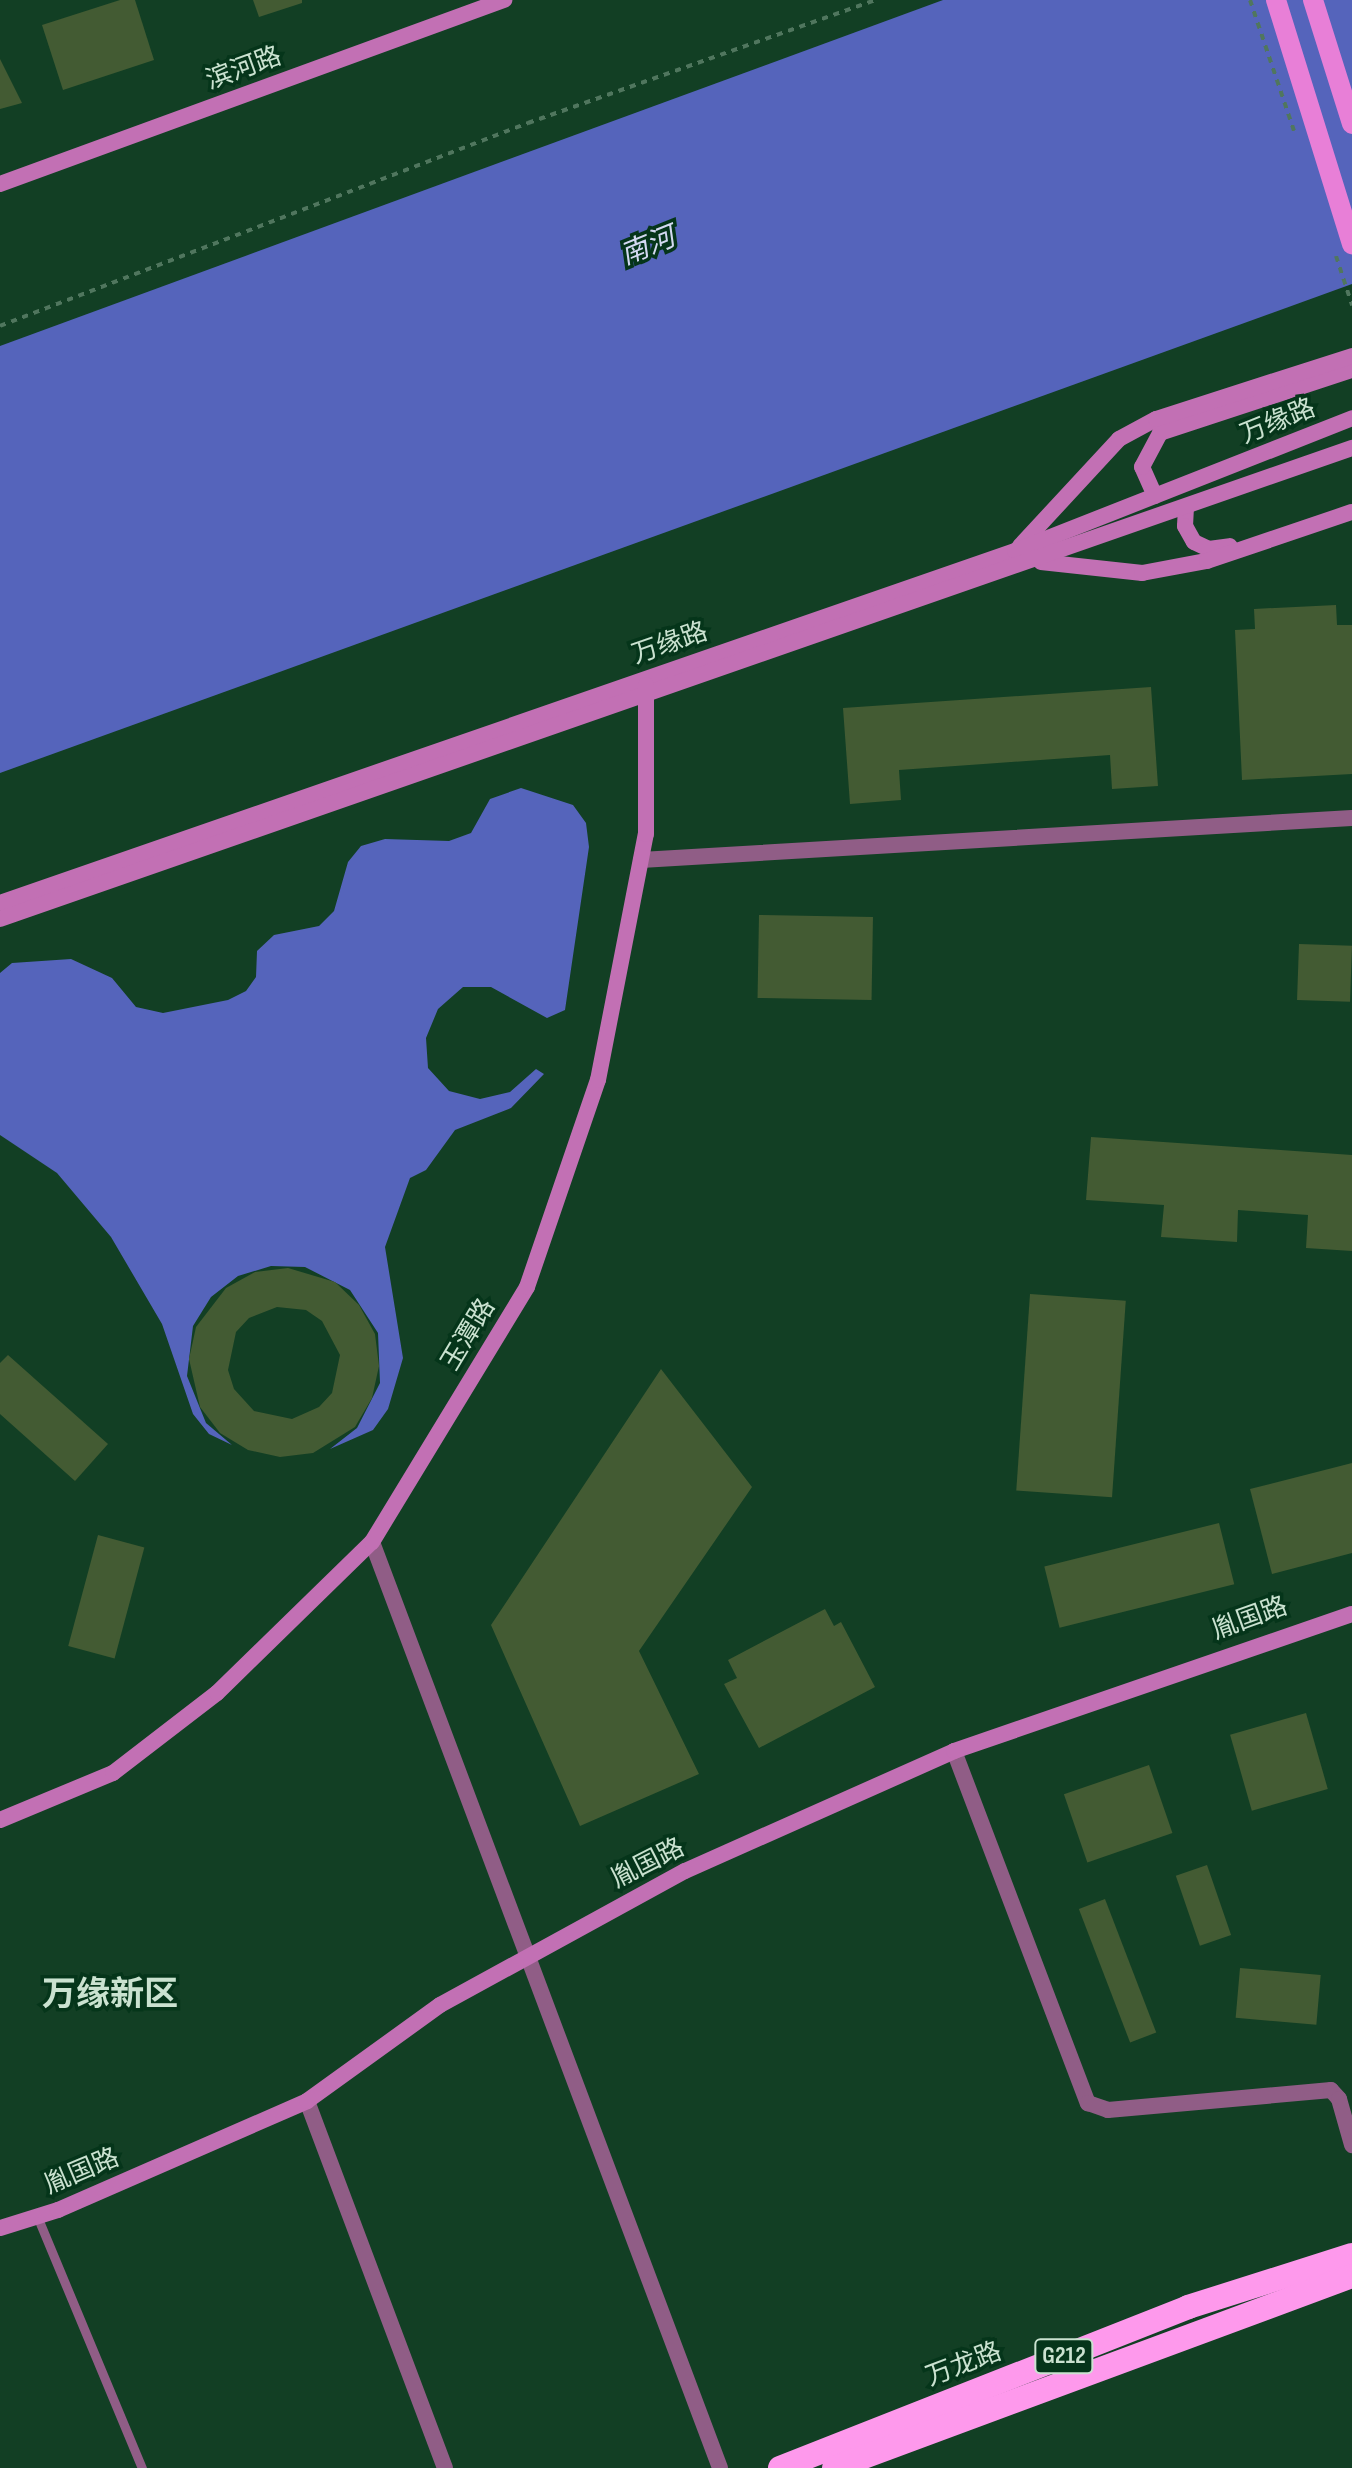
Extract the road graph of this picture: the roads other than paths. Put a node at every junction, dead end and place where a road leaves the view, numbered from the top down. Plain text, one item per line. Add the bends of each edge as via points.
1 (456, 0) edge
2 (1276, 0) edge
3 (1313, 0) edge
4 (499, 1) edge
5 (453, 19) junction
6 (1352, 124) edge
7 (0, 184) edge
8 (1352, 244) edge
9 (1352, 356) edge
10 (1352, 370) edge
11 (1352, 418) edge
12 (1352, 448) edge
13 (1155, 496) junction
14 (1352, 503) edge
15 (1186, 507) junction
16 (1352, 512) edge
17 (1015, 551) junction
18 (1035, 561) junction
19 (646, 686) junction
20 (1352, 818) edge
21 (641, 860) junction
22 (0, 903) edge
23 (0, 919) edge
24 (372, 1542) junction
25 (1352, 1614) edge
26 (954, 1751) junction
27 (0, 1820) edge
28 (528, 1953) junction
29 (307, 2101) junction
30 (1352, 2145) edge
31 (37, 2216) junction
32 (0, 2228) edge
33 (1352, 2255) edge
34 (1352, 2276) edge
35 (873, 2461) edge
36 (142, 2468) edge
37 (445, 2468) edge
38 (720, 2468) edge
39 (780, 2468) edge
40 (834, 2468) edge

1 - 5 main road
2 - 8 main road
3 - 6 main road
4 - 5 main road, 滨河路
5 - 7 main road, 滨河路
9 - 17 main road via 1156,419 1119,439
10 - 13 main road via 1160,433 1147,447 1142,467
11 - 13 main road, 万缘路
12 - 15 main road, 万缘路
13 - 17 main road, 万缘路
14 - 15 main road via 1218,549 1201,546 1188,534
15 - 18 main road, 万缘路
16 - 18 main road via 1207,561 1142,573
17 - 19 main road, 万缘路
18 - 19 main road, 万缘路
19 - 21 main road, 玉潭路
19 - 22 main road, 万缘路
19 - 23 main road, 万缘路
20 - 21 street
21 - 24 main road, 玉潭路 via 598,1080 527,1287
24 - 27 main road, 玉潭路 via 217,1693 113,1773
24 - 28 street
25 - 26 main road, 胤国路
26 - 28 main road, 胤国路 via 685,1871
26 - 30 street via 1088,2103 1108,2110 1331,2090 1339,2099
28 - 29 main road, 胤国路 via 440,2005
28 - 38 street
29 - 31 main road, 胤国路
29 - 37 street
31 - 32 main road, 胤国路
31 - 36 lane
33 - 39 highway, 万龙路 / G212 via 1188,2307
34 - 35 highway, 万龙路 / G212
35 - 40 highway, 万龙路 / G212

